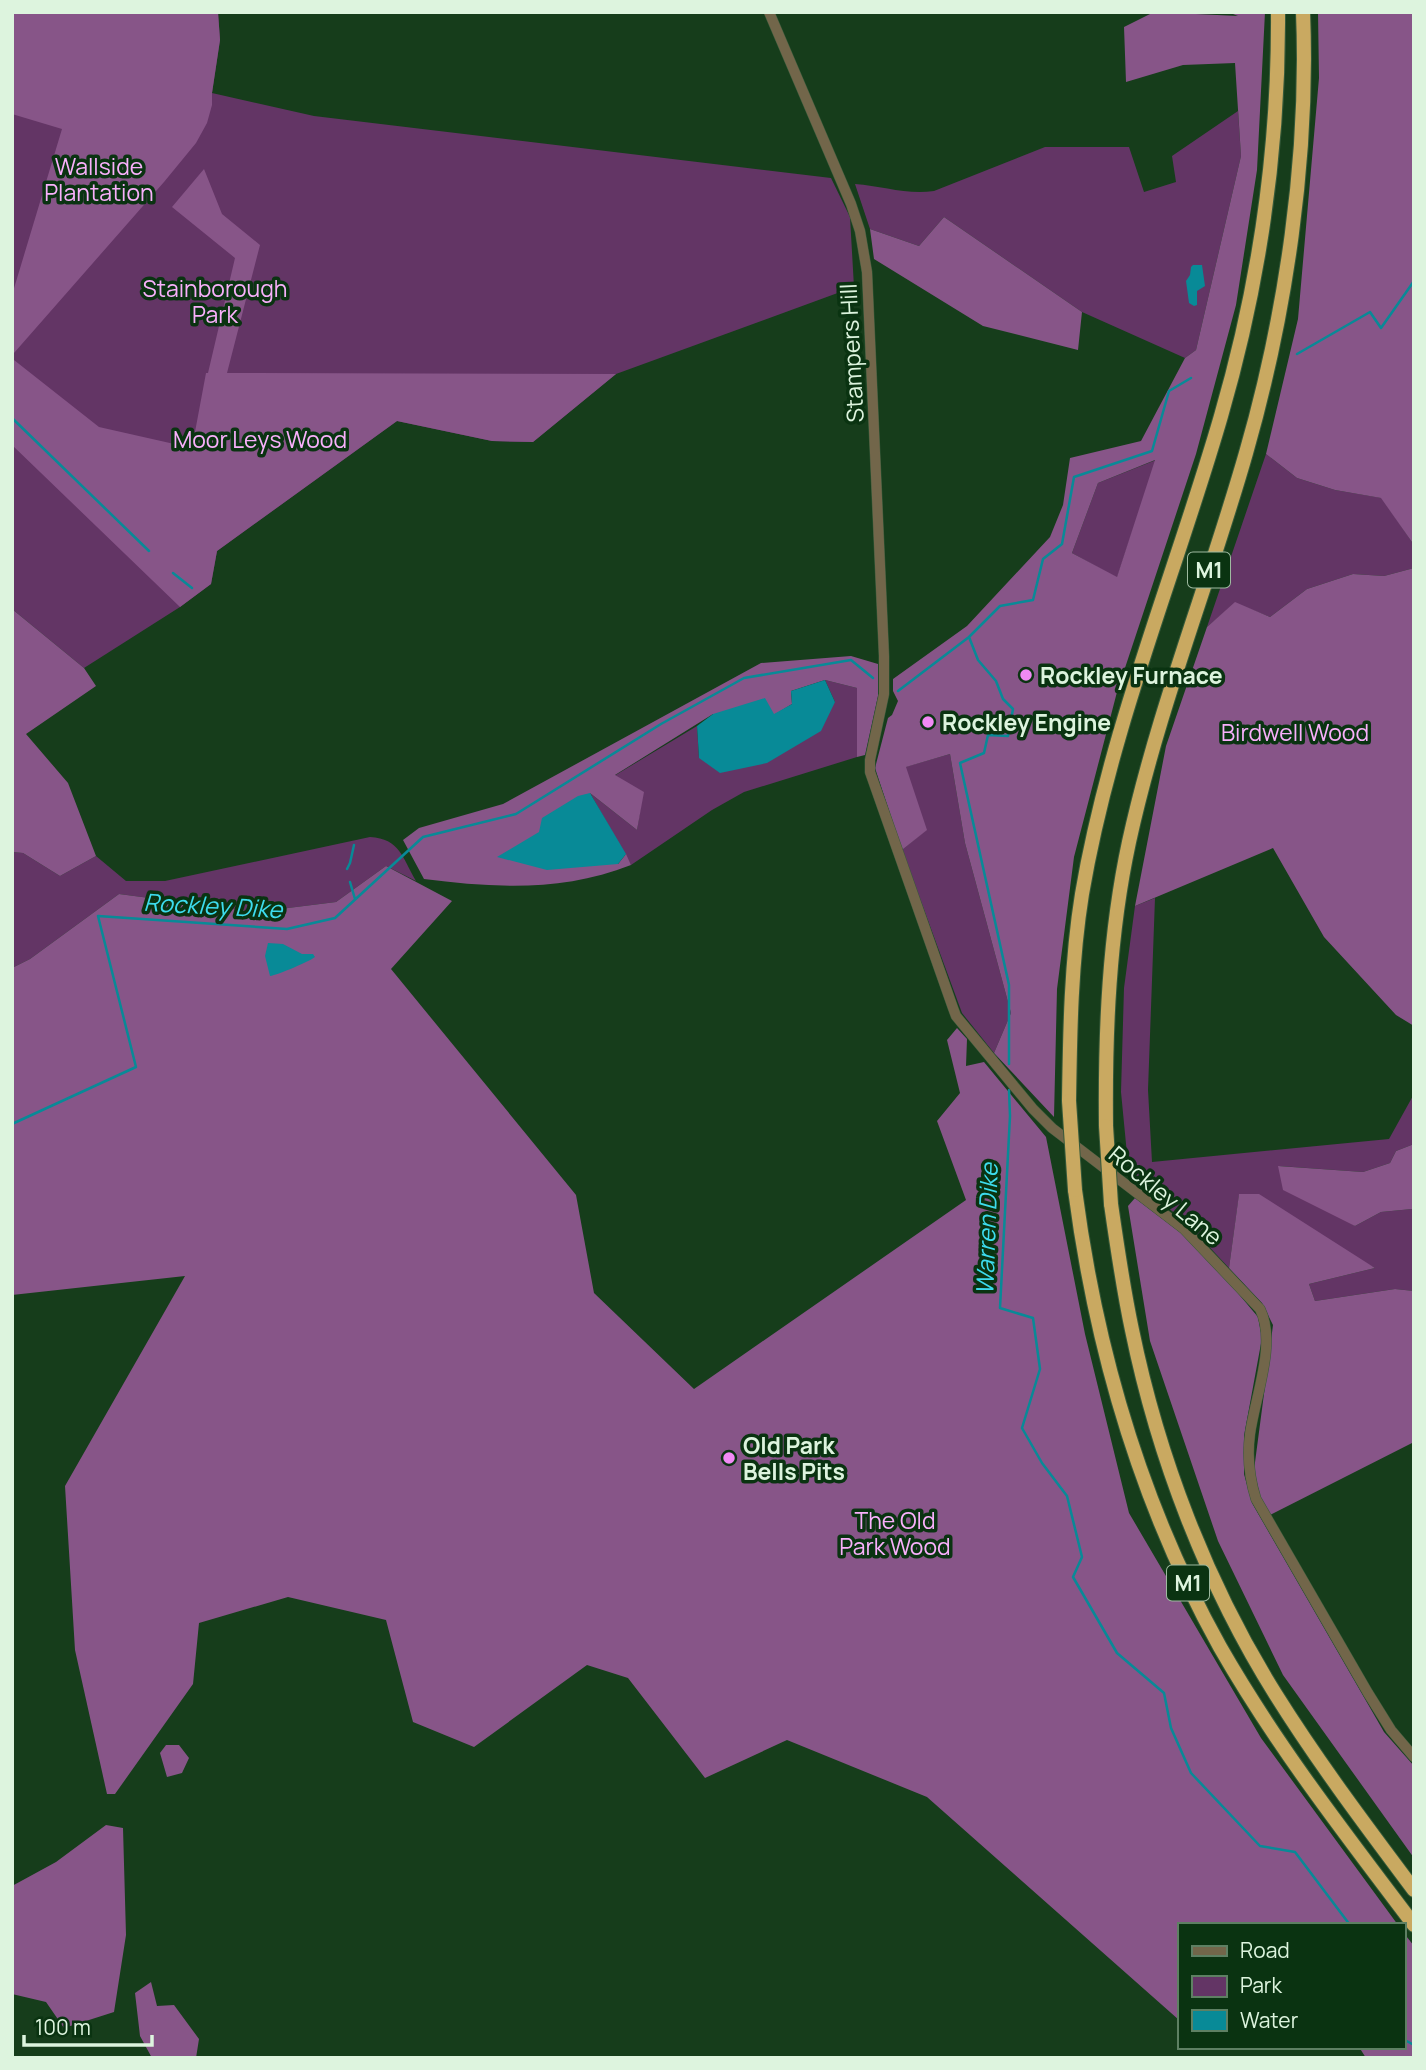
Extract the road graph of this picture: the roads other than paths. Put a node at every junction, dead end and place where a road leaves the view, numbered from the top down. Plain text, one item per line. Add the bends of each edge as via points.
1 (769, 12) edge
2 (1278, 12) edge
3 (1303, 12) edge
4 (882, 711) joint
5 (1414, 1756) edge
6 (1414, 1890) edge
7 (1414, 1925) edge

1 - 4 street, Stampers Hill via 851,204 864,252 884,645
2 - 7 highway, M1, bridge via 1273,144 1249,301 1222,415 1133,688 1082,895 1071,994 1069,1101 1074,1190 1092,1301 1113,1387 1176,1559 1262,1716
3 - 6 highway, M1, bridge via 1300,128 1286,267 1246,452 1163,712 1129,843 1113,941 1106,1126 1111,1204 1132,1331 1156,1424 1209,1567 1275,1694 1350,1806
4 - 5 street, Rockley Lane via 870,760 872,779 956,1016 1052,1128 1184,1229 1260,1309 1267,1339 1249,1457 1256,1499 1368,1693

